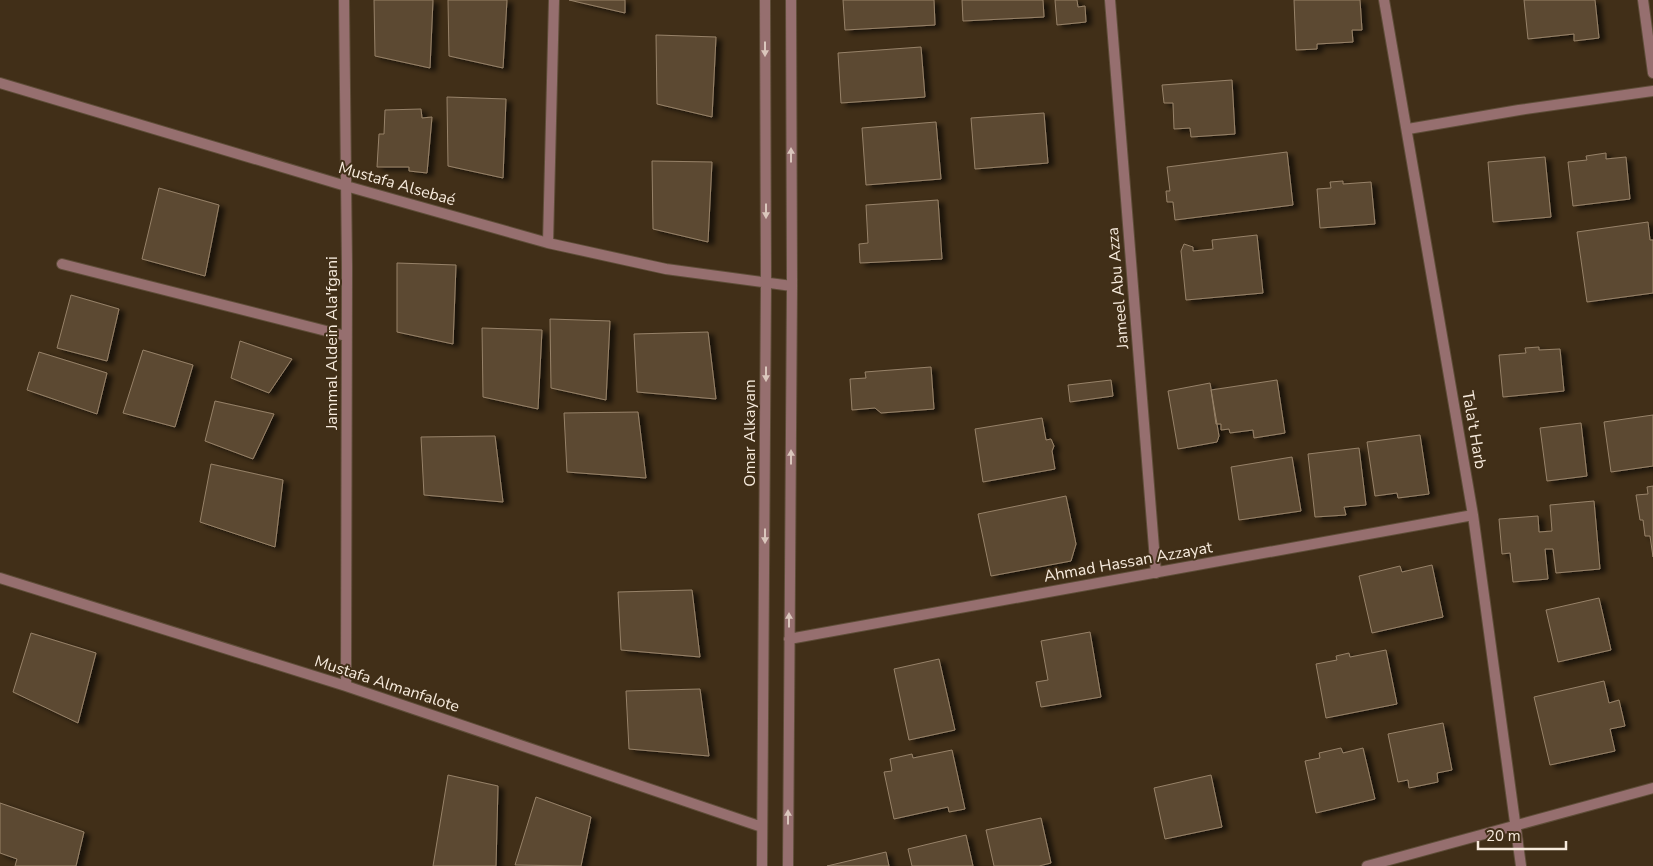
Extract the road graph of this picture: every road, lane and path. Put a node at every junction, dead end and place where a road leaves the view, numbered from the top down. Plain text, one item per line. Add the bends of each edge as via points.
1 (344, 0) edge
2 (554, 0) edge
3 (765, 0) edge
4 (791, 0) edge
5 (1110, 0) edge
6 (1384, 0) edge
7 (1642, 0) edge
8 (1653, 72) edge
9 (0, 83) edge
10 (1653, 91) edge
11 (1408, 129) junction
12 (346, 186) junction
13 (548, 243) junction
14 (62, 264) dead end
15 (766, 283) junction
16 (792, 286) junction
17 (346, 336) junction
18 (1473, 515) junction
19 (1156, 573) junction
20 (0, 578) edge
21 (789, 640) junction
22 (346, 686) junction
23 (1653, 788) edge
24 (1516, 826) junction
25 (762, 827) junction
26 (762, 866) edge
27 (788, 866) edge
28 (1367, 866) edge
29 (1521, 866) edge

1 - 12 street, Jammal Aldein Ala'fgani
2 - 13 street
3 -> 15 street, Omar Alkayam
16 -> 4 street
5 - 19 street, Jameel Abu Azza
6 - 11 street, Tala't Harb
7 - 8 street
9 - 12 street, Mustafa Alsebaé
10 - 11 street
11 - 18 street, Tala't Harb
12 - 13 street, Mustafa Alsebaé
12 - 17 street, Jammal Aldein Ala'fgani
13 - 15 street, Mustafa Alsebaé via 666,269
14 - 17 street
15 - 16 street, Mustafa Alsebaé
15 -> 25 street, Omar Alkayam
21 -> 16 street
17 - 22 street, Jammal Aldein Ala'fgani
18 - 19 street, Ahmad Hassan Azzayat
18 - 24 street, Tala't Harb
19 - 21 street, Ahmad Hassan Azzayat
20 - 22 street, Mustafa Almanfalote
27 -> 21 street
22 - 25 street, Mustafa Almanfalote
23 - 24 street
24 - 28 street
24 - 29 street, Tala't Harb
25 - 26 street, Omar Alkayam

